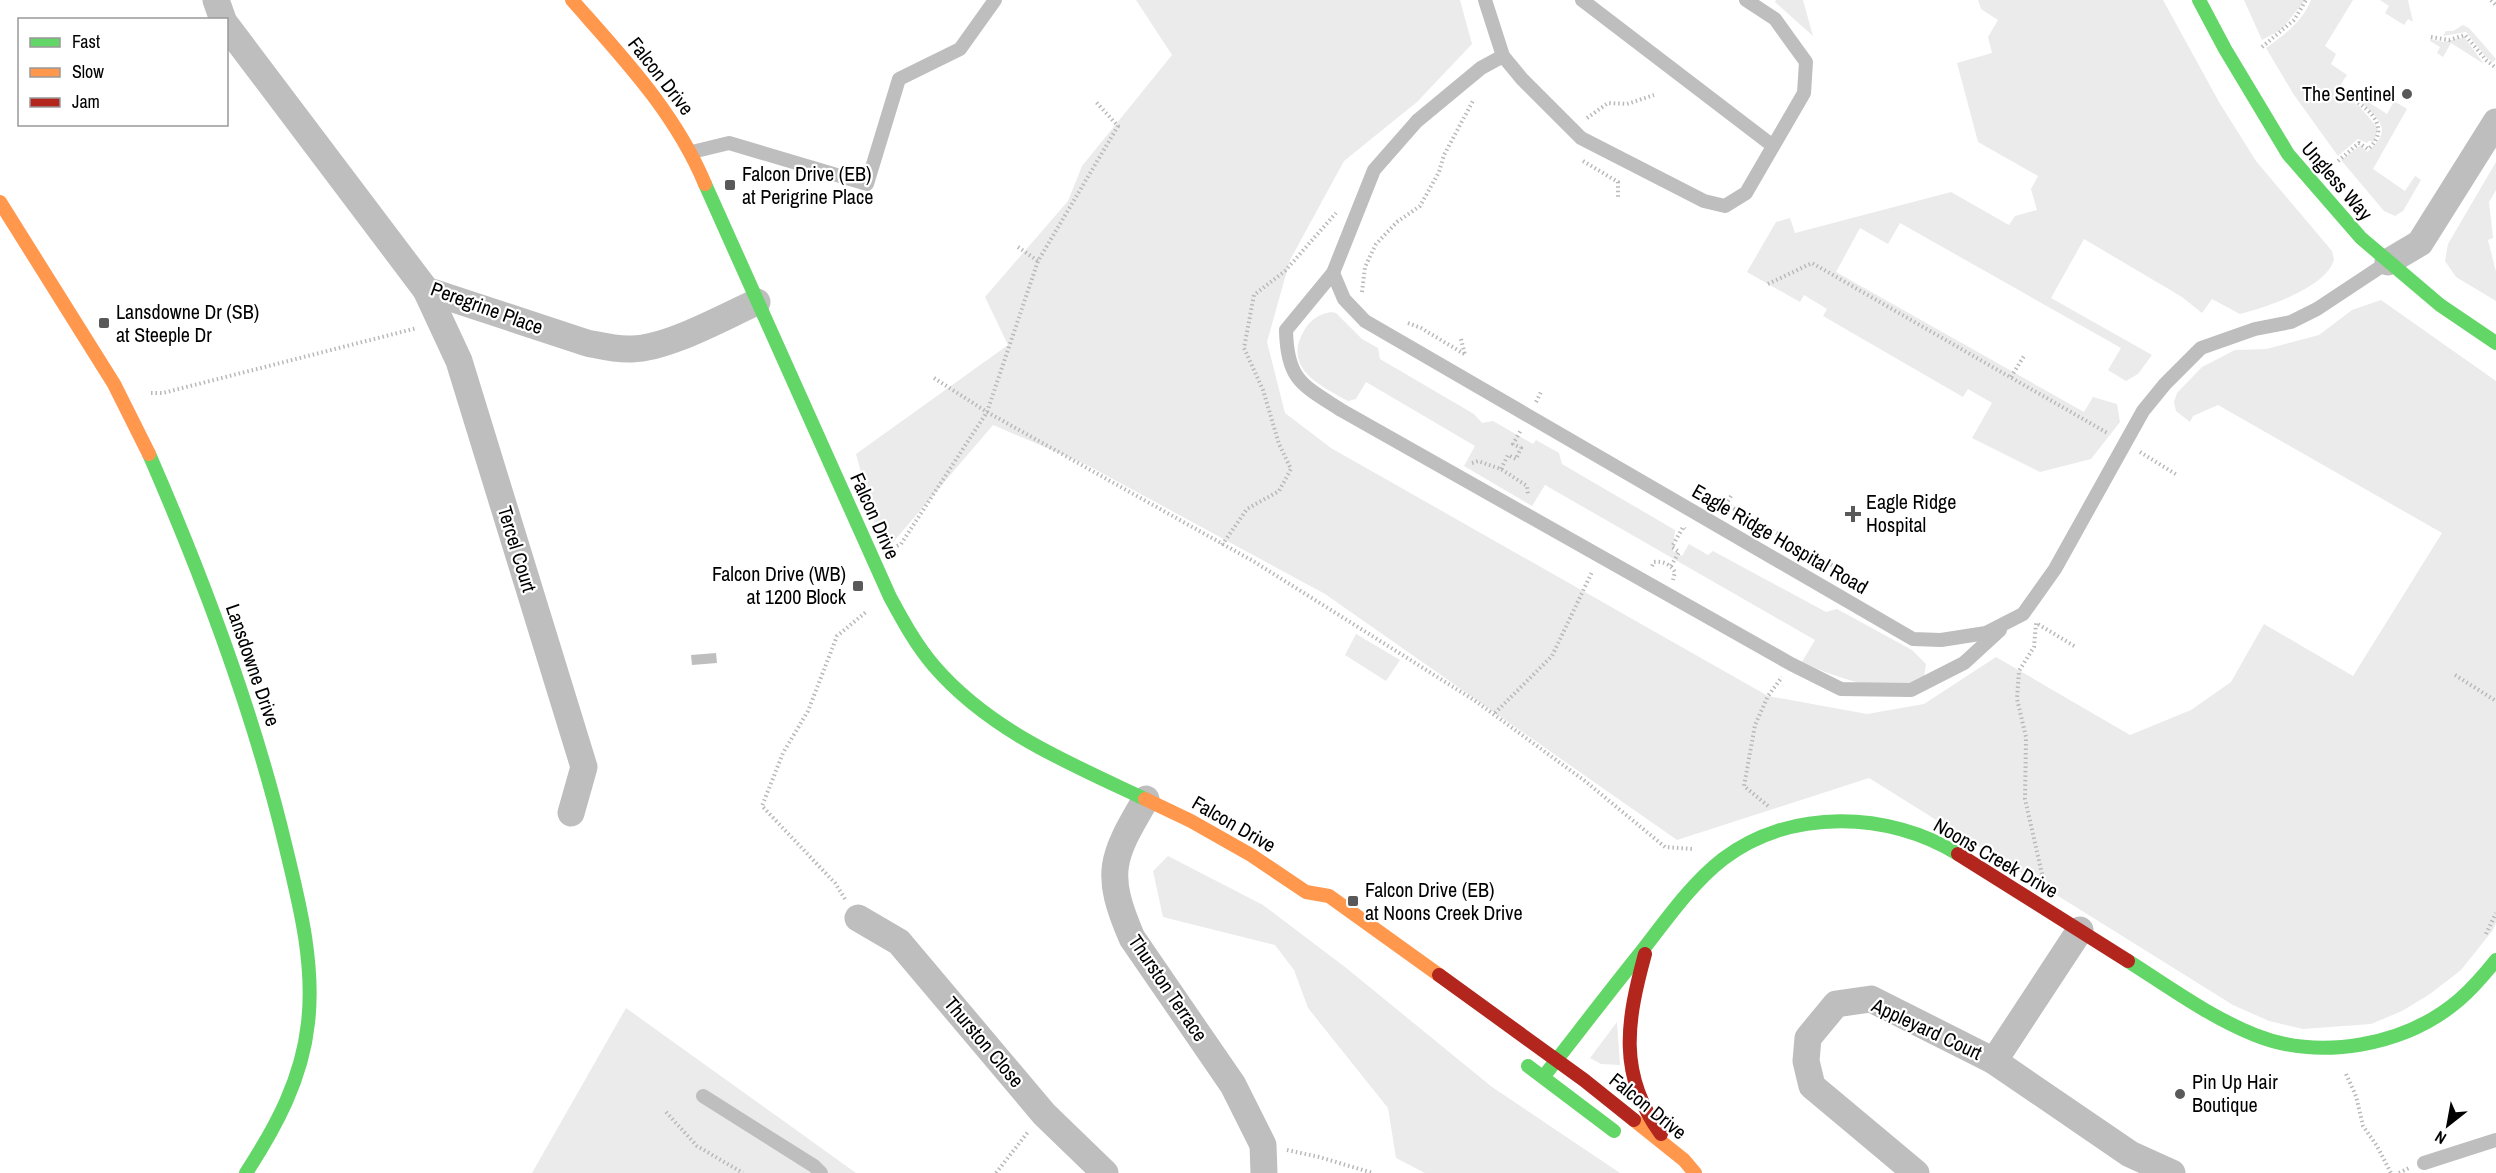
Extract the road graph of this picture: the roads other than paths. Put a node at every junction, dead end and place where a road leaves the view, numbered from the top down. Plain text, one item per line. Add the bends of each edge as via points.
1 (216, 0) edge
2 (572, 0) edge
3 (996, 0) edge
4 (1485, 0) edge
5 (1581, 0) edge
6 (1746, 0) edge
7 (2199, 0) edge
8 (222, 18) edge
9 (228, 28) edge
10 (1503, 56) junction
11 (2496, 122) edge
12 (1773, 146) junction
13 (692, 152) junction
14 (0, 202) edge
15 (2388, 262) junction
16 (1333, 273) junction
17 (426, 290) junction
18 (758, 302) junction
19 (2496, 343) edge
20 (2013, 619) junction
21 (1146, 799) junction
22 (571, 813) dead end
23 (1306, 892) junction
24 (1316, 907) dead end
25 (858, 918) road end
26 (2080, 930) junction
27 (1648, 943) junction
28 (2496, 960) edge
29 (1520, 1059) dead end
30 (1557, 1060) junction
31 (1994, 1061) junction
32 (1543, 1077) junction
33 (703, 1096) dead end
34 (1626, 1140) dead end
35 (2496, 1140) edge
36 (1684, 1160) junction
37 (2424, 1163) dead end
38 (246, 1173) edge
39 (821, 1173) edge
40 (1105, 1173) edge
41 (1264, 1173) edge
42 (1695, 1173) edge
43 (1916, 1173) edge
44 (2172, 1173) edge

1 - 8 street
2 - 13 street, Falcon Drive via 640,77
3 - 13 lane via 960,49 899,78 867,184 729,143
4 - 10 lane
5 - 12 lane
6 - 12 lane via 1775,19 1806,62 1804,93
7 - 15 street, Ungless Way via 2288,154 2361,238
9 - 17 street, Peregrine Place
10 - 12 lane via 1581,138 1704,201 1725,206 1746,193
10 - 16 lane via 1481,68 1417,121 1374,170
11 - 15 street via 2420,243
13 - 18 street, Falcon Drive
14 - 38 street, Lansdowne Drive via 123,399 220,623 267,766 305,945 308,1021 292,1093 270,1138
15 - 19 street, Ungless Way via 2440,305
15 - 20 lane, Eagle Ridge Hospital Road via 2317,309 2291,321 2201,348 2144,411 2055,569 2022,614
16 - 20 lane, Eagle Ridge Hospital Road via 1344,300 1365,321 1913,639 1941,640 1986,633
16 - 20 lane via 1286,330 1286,353 1293,374 1306,388 1791,664 1842,689 1911,690 1964,663
17 - 18 street, Peregrine Place via 587,343 633,350 657,345
17 - 22 street, Tercel Court via 459,361 584,767
18 - 21 street, Falcon Drive via 890,597 933,665 958,692 1031,745
21 - 23 street, Falcon Drive via 1251,855
21 - 41 street, Thurston Terrace via 1119,847 1114,867 1122,915 1132,938 1233,1085 1263,1144
23 - 24 street, Falcon Drive
23 - 30 street, Falcon Drive via 1329,896
25 - 40 street, Thurston Close via 899,942 1044,1114
26 - 27 street, Noons Creek Drive via 1945,846 1875,823 1833,822 1792,827 1729,856 1704,876
26 - 28 street, Noons Creek Drive via 2221,1019 2244,1031 2295,1046 2337,1047 2390,1037 2443,1013
26 - 31 street, Appleyard Court
27 - 30 street, Noons Creek Drive
27 - 36 street via 1629,1017 1632,1069 1654,1126
29 - 32 street
30 - 32 street, Noons Creek Drive
30 - 36 street, Falcon Drive
31 - 43 street, Appleyard Court via 1870,999 1836,1004 1808,1038 1806,1061 1812,1086
31 - 44 street, Appleyard Court via 2130,1154
32 - 34 street
33 - 39 lane
35 - 37 lane
36 - 42 street, Falcon Drive

